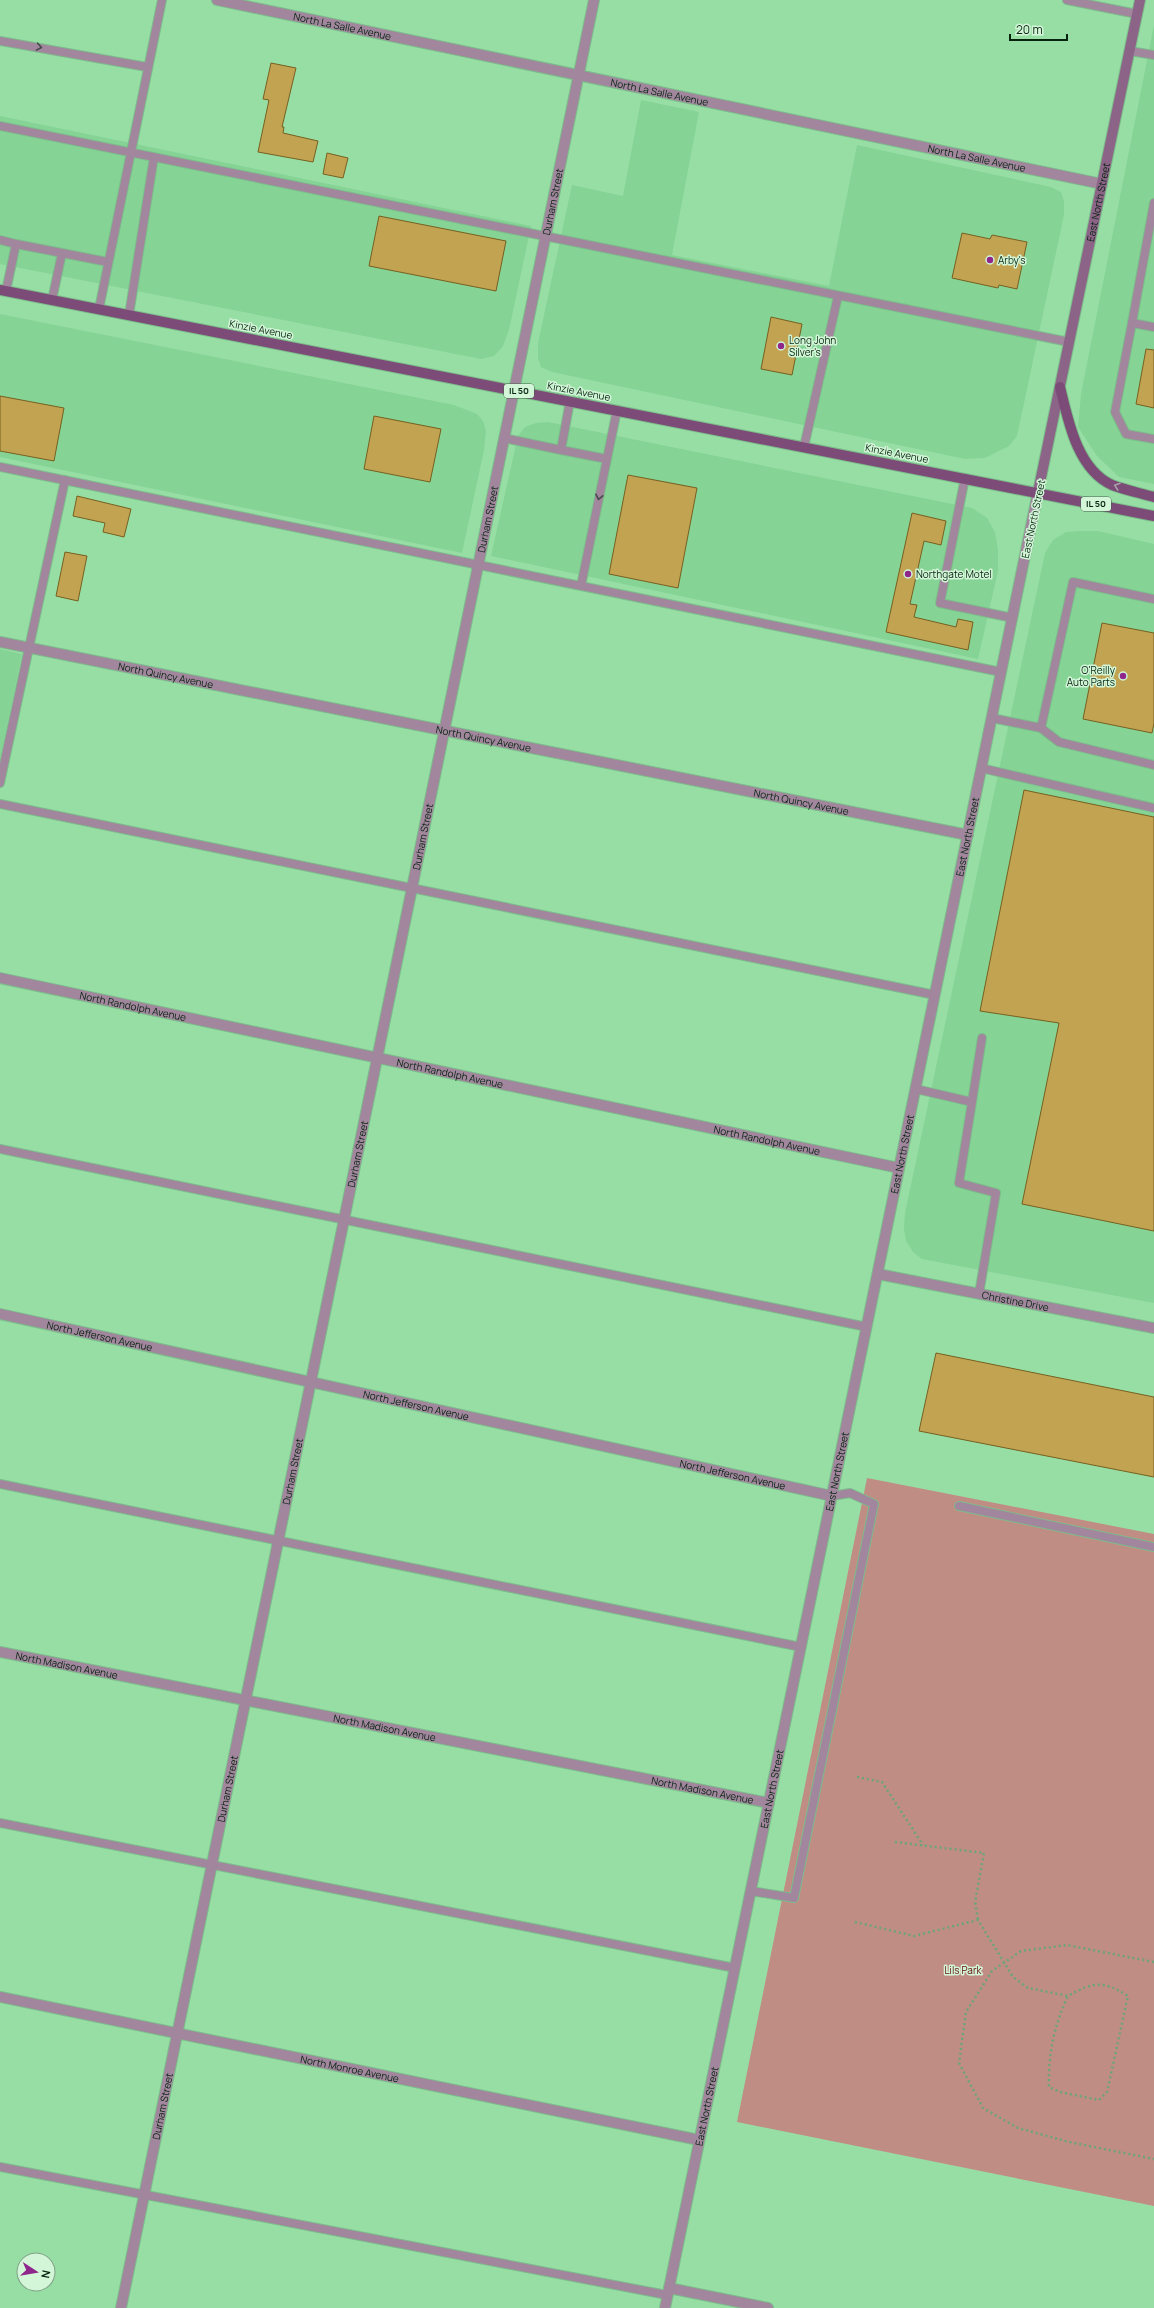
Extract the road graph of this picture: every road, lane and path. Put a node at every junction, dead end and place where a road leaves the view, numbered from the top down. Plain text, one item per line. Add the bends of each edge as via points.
1 (162, 0) edge
2 (217, 0) edge
3 (594, 0) edge
4 (1067, 0) edge
5 (1140, 0) edge
6 (1137, 14) junction
7 (0, 41) edge
8 (1130, 51) junction
9 (1154, 55) edge
10 (147, 67) junction
11 (579, 75) junction
12 (0, 126) edge
13 (131, 152) junction
14 (154, 157) junction
15 (1102, 184) junction
16 (1154, 203) edge
17 (546, 236) junction
18 (0, 240) edge
19 (16, 244) junction
20 (62, 253) junction
21 (108, 262) junction
22 (3, 291) edge
23 (838, 296) junction
24 (52, 300) junction
25 (99, 309) junction
26 (129, 315) junction
27 (1132, 323) junction
28 (1154, 327) edge
29 (1069, 342) junction
30 (1060, 387) junction
31 (514, 390) junction
32 (570, 401) junction
33 (617, 410) junction
34 (504, 438) junction
35 (1154, 438) edge
36 (804, 447) junction
37 (561, 450) junction
38 (607, 459) junction
39 (0, 467) edge
40 (965, 478) junction
41 (65, 480) junction
42 (1038, 492) junction
43 (1154, 497) edge
44 (1154, 516) edge
45 (478, 565) junction
46 (581, 586) junction
47 (1154, 599) edge
48 (1012, 618) junction
49 (0, 642) edge
50 (28, 647) junction
51 (1001, 672) junction
52 (992, 718) junction
53 (1041, 728) junction
54 (444, 730) junction
55 (1154, 765) edge
56 (982, 768) junction
57 (0, 783) edge
58 (0, 804) edge
59 (1154, 808) edge
60 (968, 835) junction
61 (412, 888) junction
62 (0, 978) edge
63 (935, 995) junction
64 (982, 1038) dead end
65 (378, 1058) junction
66 (916, 1090) junction
67 (972, 1102) junction
68 (0, 1148) edge
69 (899, 1168) junction
70 (344, 1220) junction
71 (878, 1274) junction
72 (979, 1294) junction
73 (0, 1314) edge
74 (867, 1327) junction
75 (1154, 1328) edge
76 (311, 1382) junction
77 (0, 1484) edge
78 (832, 1496) junction
79 (959, 1506) dead end
80 (278, 1540) junction
81 (1154, 1547) edge
82 (801, 1647) junction
83 (0, 1652) edge
84 (245, 1700) junction
85 (857, 1777) dead end
86 (769, 1803) junction
87 (0, 1823) edge
88 (895, 1842) dead end
89 (924, 1845) junction
90 (212, 1865) junction
91 (751, 1891) junction
92 (978, 1920) junction
93 (855, 1922) dead end
94 (1004, 1962) junction
95 (1154, 1962) edge
96 (735, 1968) junction
97 (1068, 1996) junction
98 (0, 1997) edge
99 (177, 2033) junction
100 (700, 2140) junction
101 (1154, 2159) edge
102 (0, 2167) edge
103 (144, 2195) junction
104 (668, 2292) junction
105 (121, 2308) edge
106 (665, 2308) edge
107 (768, 2308) edge

1 - 10 lane
2 - 11 street, North La Salle Avenue
3 - 11 street, Durham Street
4 - 6 lane
5 - 6 main road, East North Street
6 - 8 main road, East North Street
7 -> 10 lane
8 - 9 lane
8 - 15 main road, East North Street
10 - 13 lane
11 - 15 street, North La Salle Avenue
11 - 17 street, Durham Street
12 - 13 lane
13 - 14 lane
13 - 21 lane
14 - 17 lane
14 - 26 lane
15 - 29 main road, East North Street
16 - 27 lane
17 - 23 lane
17 - 31 street, Durham Street
18 - 19 lane
19 - 20 lane
19 - 22 lane
20 - 21 lane
20 - 24 lane
21 - 25 lane
22 - 24 main road, Kinzie Avenue / IL 50
23 - 29 lane
23 - 36 lane
24 - 25 main road, Kinzie Avenue / IL 50
25 - 26 main road, Kinzie Avenue / IL 50
26 - 31 main road, Kinzie Avenue / IL 50
27 - 28 lane
27 - 35 lane via 1115,412 1126,434
29 - 30 main road, East North Street
30 - 42 main road, East North Street
43 -> 30 main road via 1112,484 1100,476 1082,456 1072,435
31 - 32 main road, Kinzie Avenue / IL 50
31 - 34 street, Durham Street
32 - 33 main road, Kinzie Avenue / IL 50
32 - 37 lane
33 - 36 main road, Kinzie Avenue / IL 50
33 - 38 lane
34 - 37 lane
34 - 45 street, Durham Street
36 - 40 main road, Kinzie Avenue / IL 50
37 - 38 lane
38 -> 46 lane
39 - 41 lane
40 - 42 main road, Kinzie Avenue / IL 50
40 - 48 lane via 940,603
41 - 45 lane
41 - 50 lane
42 - 44 main road, Kinzie Avenue / IL 50
42 - 48 street, East North Street
45 - 46 lane
45 - 54 street, Durham Street
46 - 51 lane
47 - 53 lane via 1073,582
48 - 51 street, East North Street
49 - 50 street, North Quincy Avenue
50 - 54 street, North Quincy Avenue
50 - 57 lane
51 - 52 street, East North Street
52 - 53 lane
52 - 56 street, East North Street
53 - 55 lane via 1059,742
54 - 60 street, North Quincy Avenue
54 - 61 street, Durham Street
56 - 59 lane
56 - 60 street, East North Street
58 - 61 lane
60 - 63 street, East North Street
61 - 63 lane
61 - 65 street, Durham Street
62 - 65 street, North Randolph Avenue
63 - 66 street, East North Street
64 - 67 lane
65 - 69 street, North Randolph Avenue
65 - 70 street, Durham Street
66 - 67 lane
66 - 69 street, East North Street
67 - 72 lane via 959,1183 996,1193
68 - 70 lane
69 - 71 street, East North Street
70 - 74 lane
70 - 76 street, Durham Street
71 - 72 street, Christine Drive
71 - 74 street, East North Street
72 - 75 street, Christine Drive
73 - 76 street, North Jefferson Avenue
74 - 78 street, East North Street
76 - 78 street, North Jefferson Avenue
76 - 80 street, Durham Street
77 - 80 lane
78 - 82 street, East North Street
78 - 91 lane via 850,1494 874,1504 794,1898
79 - 81 lane
80 - 82 lane
80 - 84 street, Durham Street
82 - 86 street, East North Street
83 - 84 street, North Madison Avenue
84 - 86 street, North Madison Avenue
84 - 90 street, Durham Street
85 - 89 path via 882,1782
86 - 91 street, East North Street
87 - 90 lane
88 - 89 path
89 - 92 path via 984,1853 975,1902
90 - 96 lane
90 - 99 street, Durham Street
91 - 96 street, East North Street
92 - 93 path via 914,1936
92 - 94 path
94 - 95 path via 1021,1951 1067,1945
94 - 97 path via 1013,1977 1028,1988
94 - 101 path via 992,1971 966,2012 959,2063 983,2108 1018,2128 1069,2142
96 - 100 street, East North Street
97 - 97 path via 1096,1985 1112,1986 1128,1996 1107,2092 1099,2100 1060,2092 1049,2087 1050,2052 1059,2016
98 - 99 street, North Monroe Avenue
99 - 100 street, North Monroe Avenue
99 - 103 street, Durham Street
100 - 104 street, East North Street
102 - 103 lane
103 - 104 lane
103 - 105 street, Durham Street
104 - 106 street, East North Street
104 - 107 street

